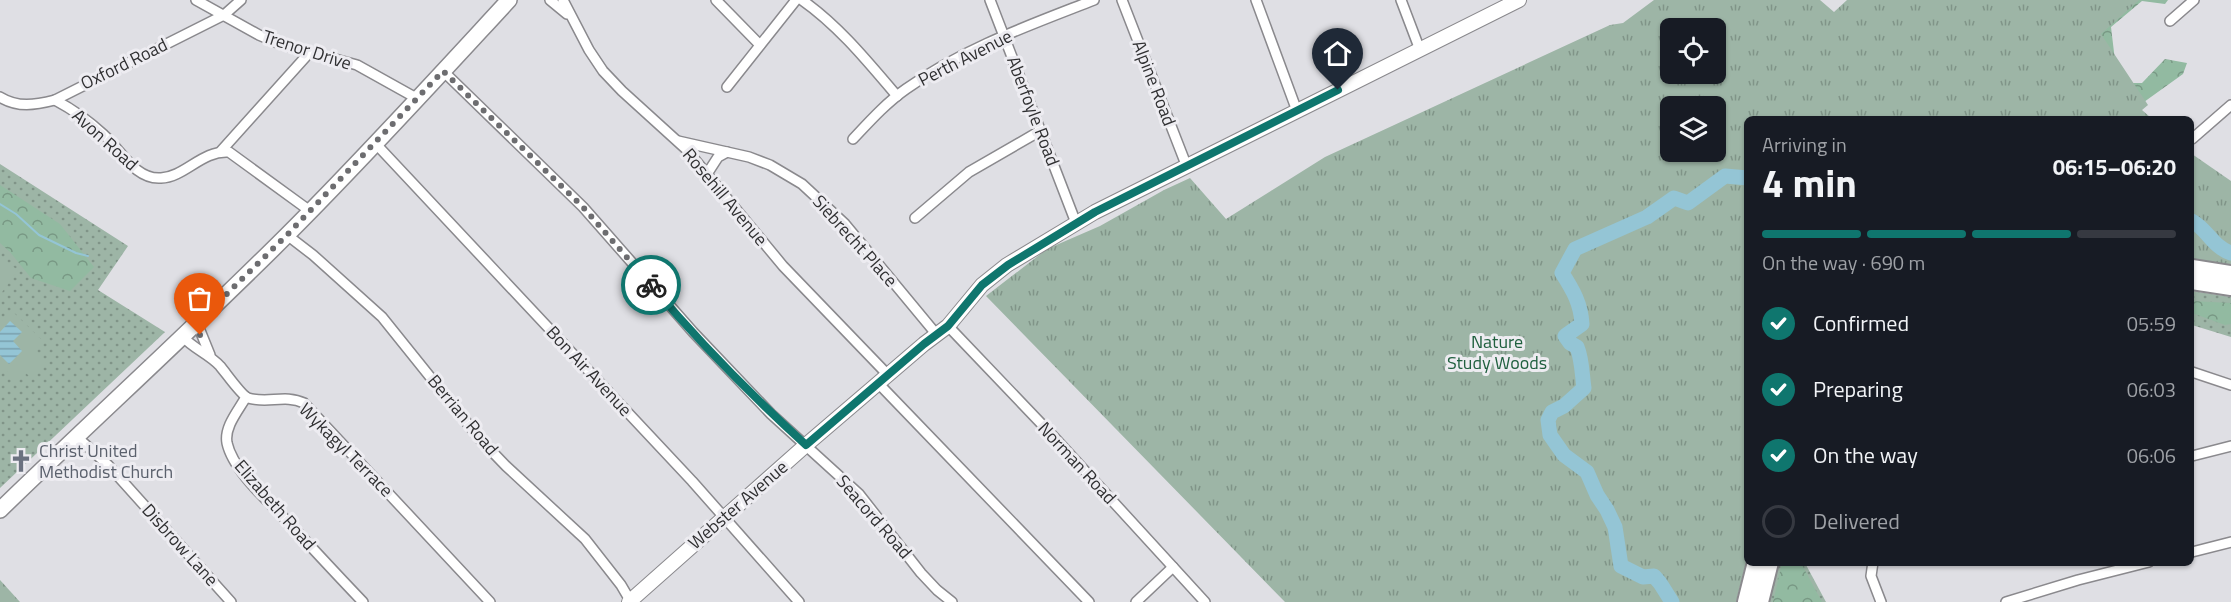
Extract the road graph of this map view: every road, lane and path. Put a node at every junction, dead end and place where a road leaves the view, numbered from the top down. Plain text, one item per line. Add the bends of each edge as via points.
1 (196, 0) edge
2 (241, 0) edge
3 (509, 0) edge
4 (550, 0) edge
5 (563, 0) edge
6 (716, 0) edge
7 (796, 0) edge
8 (802, 0) edge
9 (990, 0) edge
10 (1094, 0) edge
11 (1122, 0) edge
12 (1256, 0) edge
13 (1401, 0) edge
14 (1519, 0) edge
15 (2194, 0) edge
16 (224, 15) junction
17 (569, 15) junction
18 (2170, 21) dead end
19 (1004, 36) junction
20 (760, 45) junction
21 (1420, 50) junction
22 (310, 52) junction
23 (443, 71) junction
24 (727, 87) dead end
25 (897, 96) junction
26 (0, 97) edge
27 (418, 99) junction
28 (55, 100) junction
29 (2231, 105) edge
30 (1297, 111) junction
31 (1040, 131) junction
32 (2194, 137) edge
33 (676, 140) junction
34 (852, 140) dead end
35 (376, 144) junction
36 (222, 151) junction
37 (727, 152) junction
38 (1187, 166) junction
39 (707, 174) junction
40 (310, 211) junction
41 (915, 218) dead end
42 (1076, 223) junction
43 (287, 235) junction
44 (2194, 268) edge
45 (2231, 274) edge
46 (2194, 281) edge
47 (2231, 287) edge
48 (197, 323) junction
49 (942, 331) junction
50 (183, 337) junction
51 (210, 355) junction
52 (2194, 373) edge
53 (883, 379) junction
54 (2231, 385) edge
55 (246, 397) junction
56 (77, 437) junction
57 (806, 445) junction
58 (2231, 446) edge
59 (2194, 455) edge
60 (0, 510) edge
61 (724, 518) junction
62 (2231, 542) edge
63 (2194, 551) edge
64 (1755, 566) edge
65 (1769, 566) edge
66 (1872, 566) edge
67 (2133, 566) edge
68 (1173, 567) junction
69 (226, 600) edge
70 (630, 601) edge
71 (363, 602) edge
72 (490, 602) edge
73 (799, 602) edge
74 (952, 602) edge
75 (1089, 602) edge
76 (1136, 602) edge
77 (1206, 602) edge
78 (1746, 602) edge
79 (1760, 602) edge
80 (1881, 602) edge
81 (2006, 602) edge

1 - 16 street, Trenor Drive
2 - 16 street, Oxford Road
3 - 23 main road
4 - 17 street, Rosehill Avenue
5 - 17 street, Rosehill Avenue
6 - 20 street
7 - 20 street
8 - 25 street via 848,40
9 - 19 street, Aberfoyle Road
10 - 19 street, Perth Avenue
11 - 38 street, Alpine Road
12 - 30 street
13 - 21 street
14 - 21 street, Webster Avenue
15 - 18 street
16 - 22 street, Trenor Drive via 259,35
16 - 28 street, Oxford Road
17 - 33 street, Rosehill Avenue via 603,71
19 - 25 street, Perth Avenue via 942,67
19 - 31 street, Aberfoyle Road
20 - 24 street
21 - 30 street, Webster Avenue
22 - 27 street, Trenor Drive via 357,65
22 - 36 street
23 - 27 main road
23 - 57 street, Seacord Road via 583,207 693,332
25 - 34 street, Perth Avenue
26 - 28 street, Oxford Road via 14,104
27 - 35 main road
28 - 36 street, Avon Road via 95,127 135,169 146,175 163,178
29 - 32 street
30 - 38 street, Webster Avenue
31 - 41 street via 969,172
31 - 42 street, Aberfoyle Road
33 - 37 street, Siebrecht Place
33 - 39 street, Rosehill Avenue
35 - 40 main road
35 - 61 street, Bon Air Avenue
36 - 40 street via 234,154
37 - 39 street via 718,157
37 - 49 street, Siebrecht Place via 770,165 802,184 845,224
38 - 42 street, Webster Avenue
39 - 53 street, Rosehill Avenue
40 - 43 main road
42 - 49 street, Webster Avenue via 982,285
43 - 48 main road
43 - 70 street, Berrian Road via 382,317 480,438 585,539
44 - 45 highway
46 - 47 highway
48 - 50 main road
48 - 51 street
49 - 53 street, Webster Avenue
49 - 68 street, Norman Road via 1053,436
50 - 51 street
50 - 56 main road
51 - 55 street
52 - 54 street
53 - 57 street, Webster Avenue
53 - 75 street, Rosehill Avenue
55 - 71 street, Elizabeth Road via 227,433 237,465
55 - 72 street, Wykagyl Terrace via 267,401 289,398 304,403
56 - 60 main road
56 - 69 street, Disbrow Lane via 108,465
57 - 61 street, Webster Avenue
57 - 74 street, Seacord Road via 859,494 921,573
58 - 59 street
61 - 70 street, Webster Avenue
61 - 73 street, Bon Air Avenue
62 - 63 street
64 - 78 highway
65 - 79 highway
66 - 80 street via 1871,576
67 - 81 street
68 - 76 street
68 - 77 street, Norman Road

